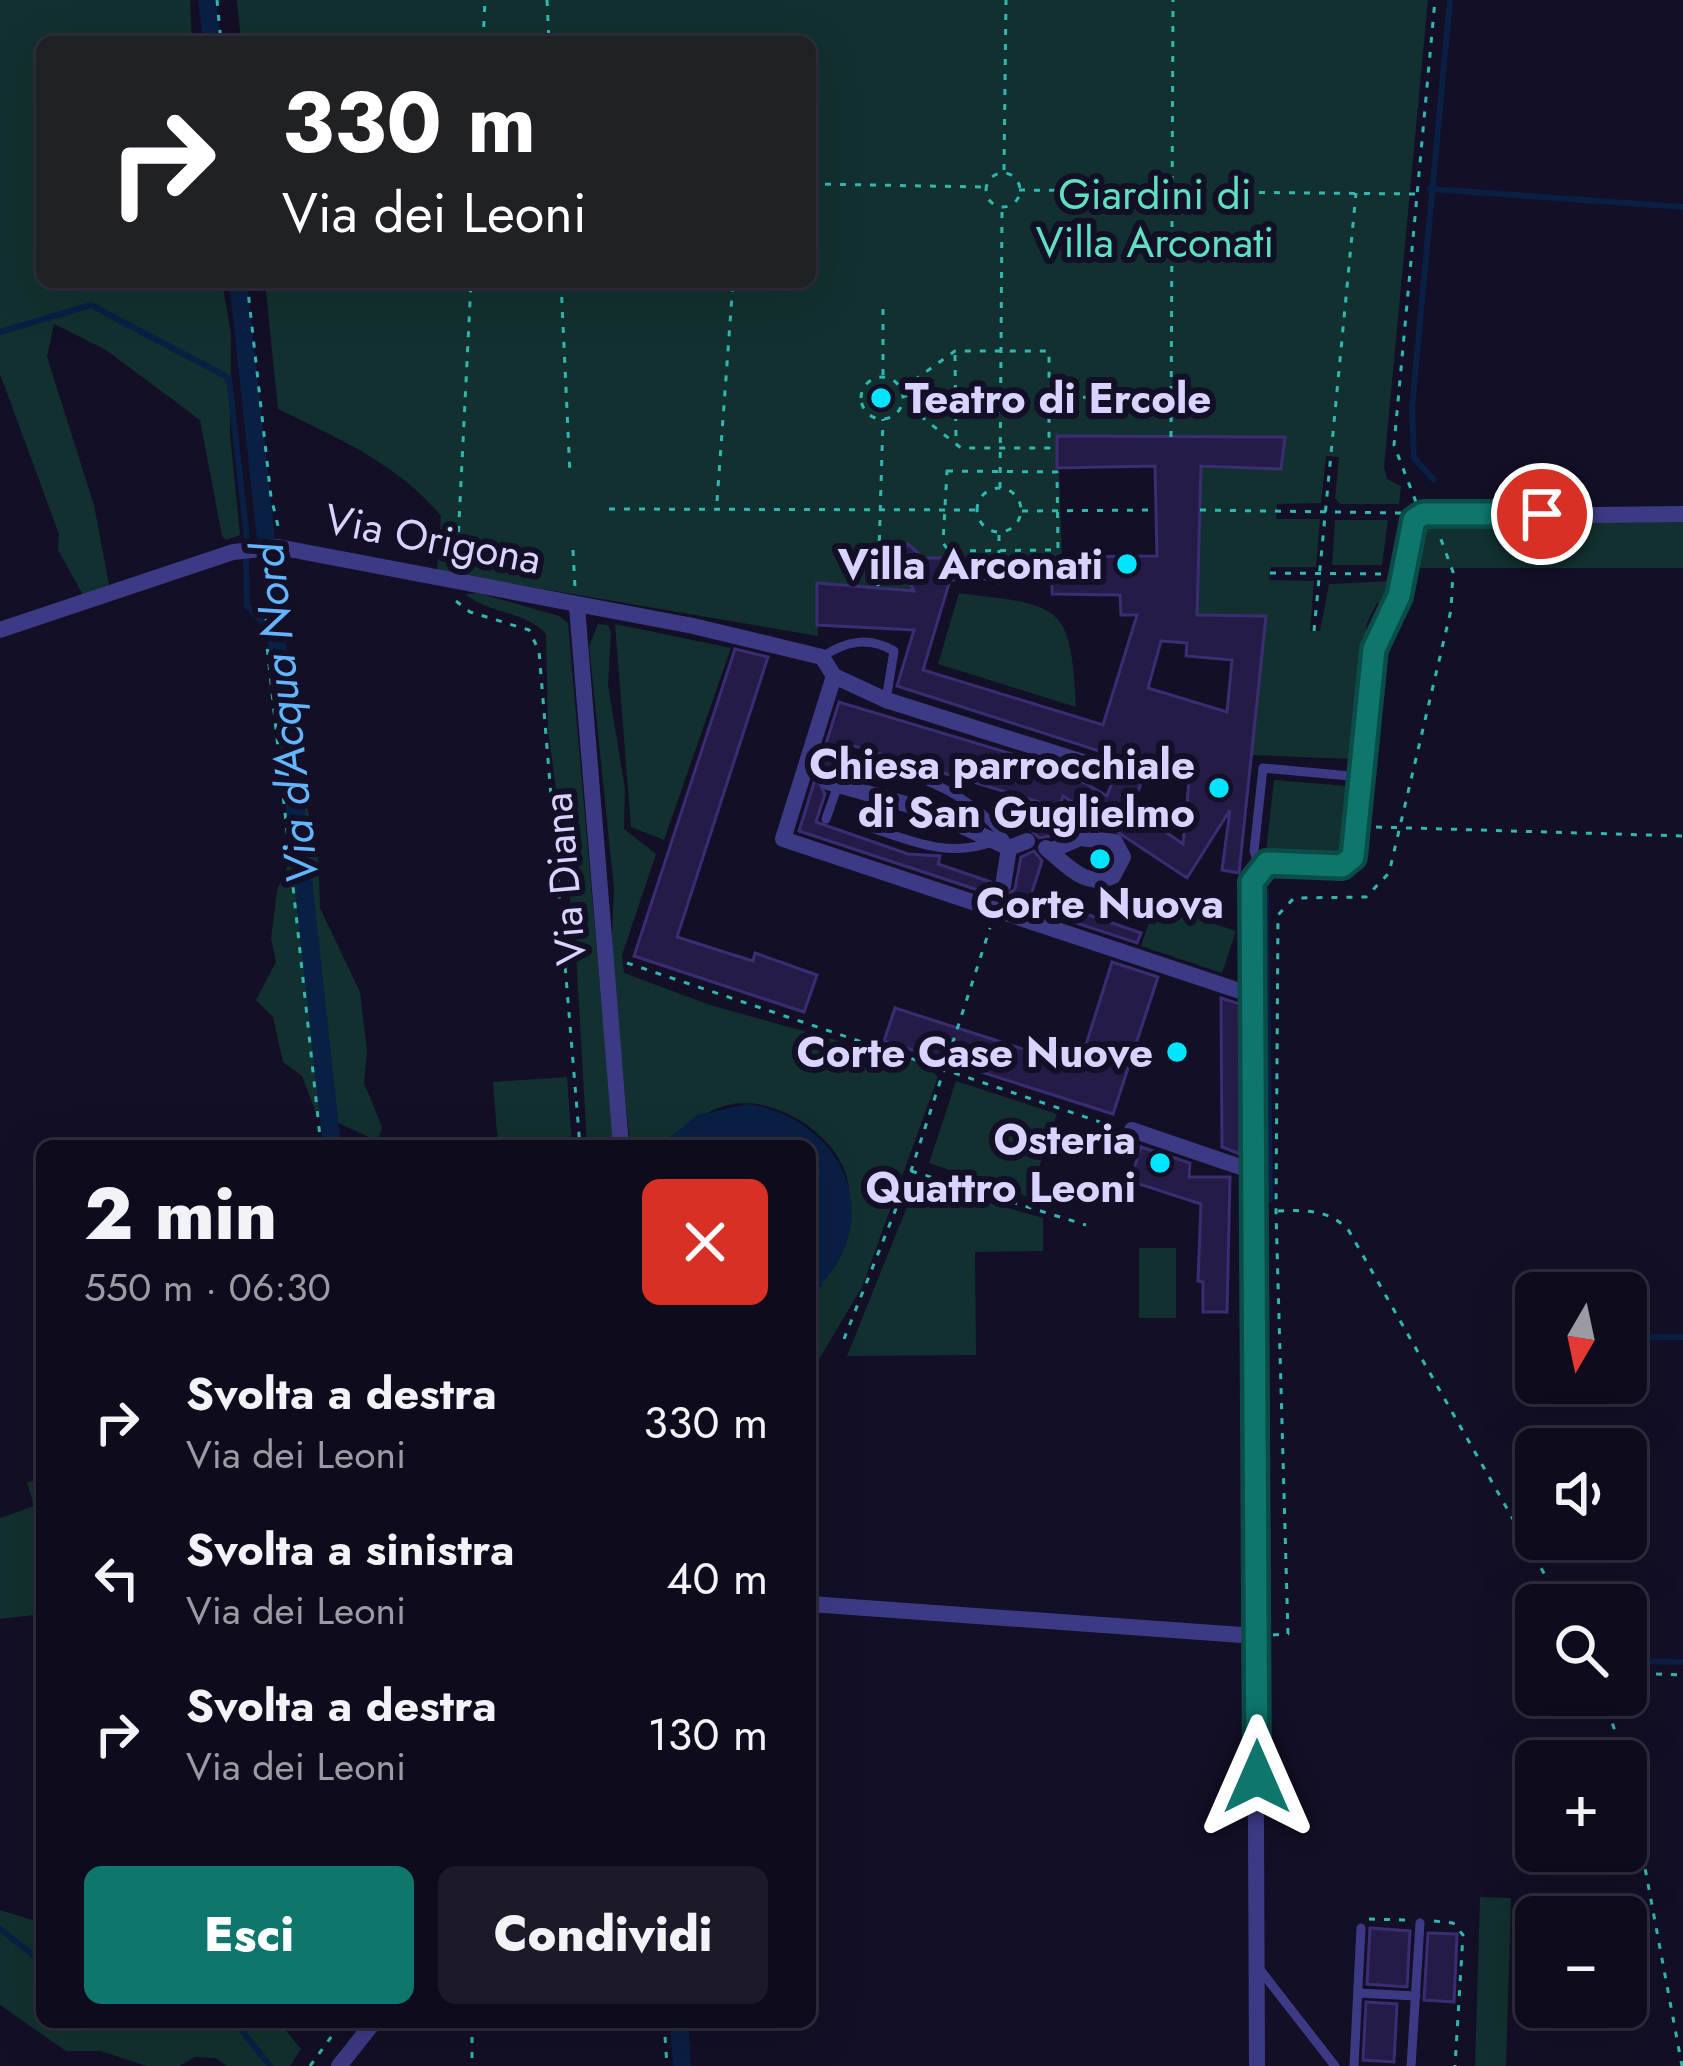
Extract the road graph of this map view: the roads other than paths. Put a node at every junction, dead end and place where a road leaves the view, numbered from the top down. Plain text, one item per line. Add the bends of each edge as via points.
1 (1683, 514) edge
2 (577, 607) junction
3 (0, 630) edge
4 (822, 657) junction
5 (834, 676) junction
6 (886, 700) junction
7 (1089, 764) dead end
8 (1361, 777) junction
9 (838, 785) junction
10 (944, 790) junction
11 (930, 811) junction
12 (826, 819) dead end
13 (868, 827) dead end
14 (1010, 843) junction
15 (1259, 867) junction
16 (1003, 886) dead end
17 (1252, 994) junction
18 (1132, 1130) road end
19 (621, 1140) edge
20 (1252, 1171) junction
21 (816, 1604) edge
22 (1256, 1636) junction
23 (1420, 1923) road end
24 (1361, 1928) road end
25 (1258, 1966) junction
26 (1358, 1993) junction
27 (1416, 1996) junction
28 (369, 2028) edge
29 (339, 2066) edge
30 (1257, 2066) edge
31 (1335, 2066) edge
32 (1354, 2066) edge
33 (1411, 2066) edge

1 - 8 street via 1420,516 1408,530 1394,607 1376,639
2 - 3 street, Via Origona via 254,548
2 - 4 street, Via Origona
2 - 19 street, Via Diana
4 - 5 street
4 - 6 lane via 841,644 876,641 894,651
5 - 6 street
5 - 17 street via 783,839
6 - 7 street
8 - 15 street via 1347,865
8 - 15 lane via 1264,768
9 - 10 lane via 880,771
9 - 11 street
9 - 12 lane
10 - 11 lane
10 - 14 lane via 994,820
11 - 14 street
13 - 14 lane via 931,848
14 - 16 street
15 - 17 street via 1250,893
17 - 20 street
18 - 20 street
20 - 22 street
21 - 22 street
22 - 25 street
23 - 27 lane
24 - 26 lane
25 - 30 street
25 - 31 lane
26 - 27 lane
26 - 32 lane
27 - 33 lane
28 - 29 street

